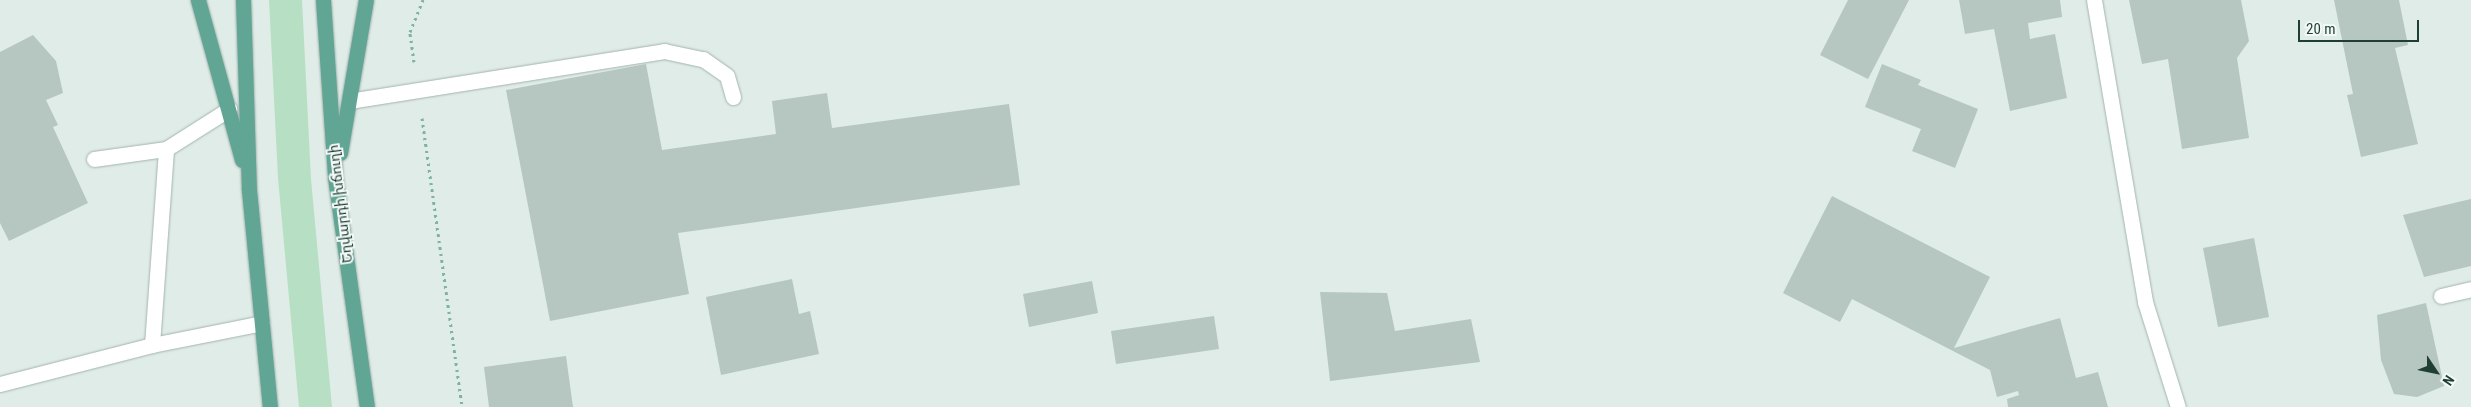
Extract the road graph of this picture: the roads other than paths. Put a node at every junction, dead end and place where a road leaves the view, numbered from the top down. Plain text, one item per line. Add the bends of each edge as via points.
1 (198, 0) edge
2 (243, 0) edge
3 (323, 0) edge
4 (366, 0) edge
5 (2094, 0) edge
6 (733, 98) dead end
7 (349, 101) junction
8 (229, 109) junction
9 (166, 149) junction
10 (94, 159) dead end
11 (336, 177) junction
12 (249, 190) junction
13 (2471, 289) edge
14 (2441, 296) dead end
15 (262, 323) junction
16 (152, 345) junction
17 (0, 384) edge
18 (270, 407) edge
19 (367, 407) edge
20 (2178, 407) edge

1 - 8 main road
2 - 12 main road
3 - 11 main road, Եղվարդի խճուղի
4 - 7 main road
5 - 20 lane via 2145,302
6 - 7 lane via 727,76 703,59 664,51
7 - 11 main road
8 - 9 lane
8 - 12 main road
9 - 10 lane
9 - 16 lane
11 - 19 main road, Եղվարդի խճուղի
12 - 15 main road
13 - 14 lane
15 - 16 lane
15 - 18 main road
16 - 17 lane

